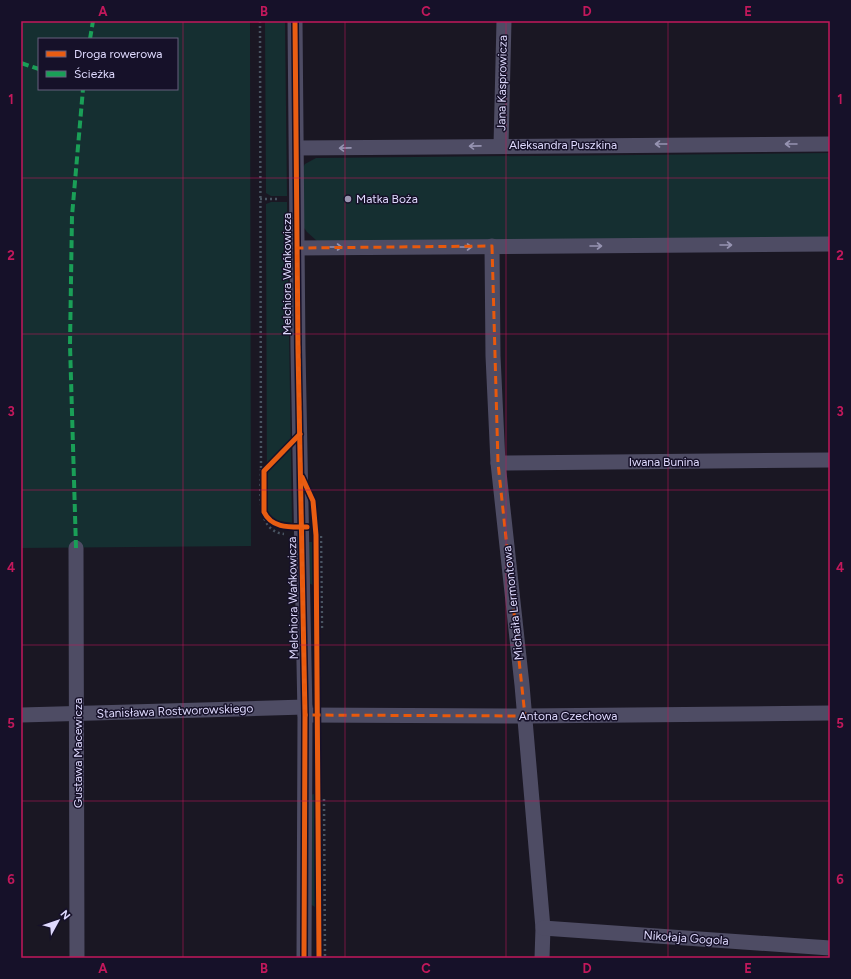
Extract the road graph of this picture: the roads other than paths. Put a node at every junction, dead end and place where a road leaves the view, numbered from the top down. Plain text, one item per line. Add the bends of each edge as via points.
1 (295, 21) edge
2 (504, 21) edge
3 (830, 144) edge
4 (501, 145) junction
5 (297, 148) junction
6 (830, 244) edge
7 (492, 246) junction
8 (297, 248) junction
9 (830, 460) edge
10 (498, 463) junction
11 (76, 548) dead end
12 (305, 711) junction
13 (830, 713) edge
14 (78, 714) junction
15 (21, 715) edge
16 (525, 716) junction
17 (543, 928) junction
18 (830, 948) edge
19 (77, 958) edge
20 (304, 958) edge
21 (542, 958) edge

1 - 5 street, Melchiora Wańkowicza
2 - 4 street, Jana Kasprowicza
3 -> 4 street, Aleksandra Puszkina
4 -> 5 street, Aleksandra Puszkina
5 - 8 street, Melchiora Wańkowicza
7 -> 6 street
8 -> 7 street
7 - 10 street, Michaiła Lermontowa
8 - 12 street, Melchiora Wańkowicza
9 - 10 street, Iwana Bunina
10 - 16 street, Michaiła Lermontowa
11 - 14 street, Gustawa Macewicza
12 - 14 street, Stanisława Rostworowskiego
12 - 16 street, Antona Czechowa
12 - 20 street, Melchiora Wańkowicza
13 - 16 street, Antona Czechowa
14 - 15 street, Stanisława Rostworowskiego
14 - 19 street, Gustawa Macewicza
16 - 17 street, Michaiła Lermontowa
17 - 18 street, Nikołaja Gogola
17 - 21 street, Michaiła Lermontowa

